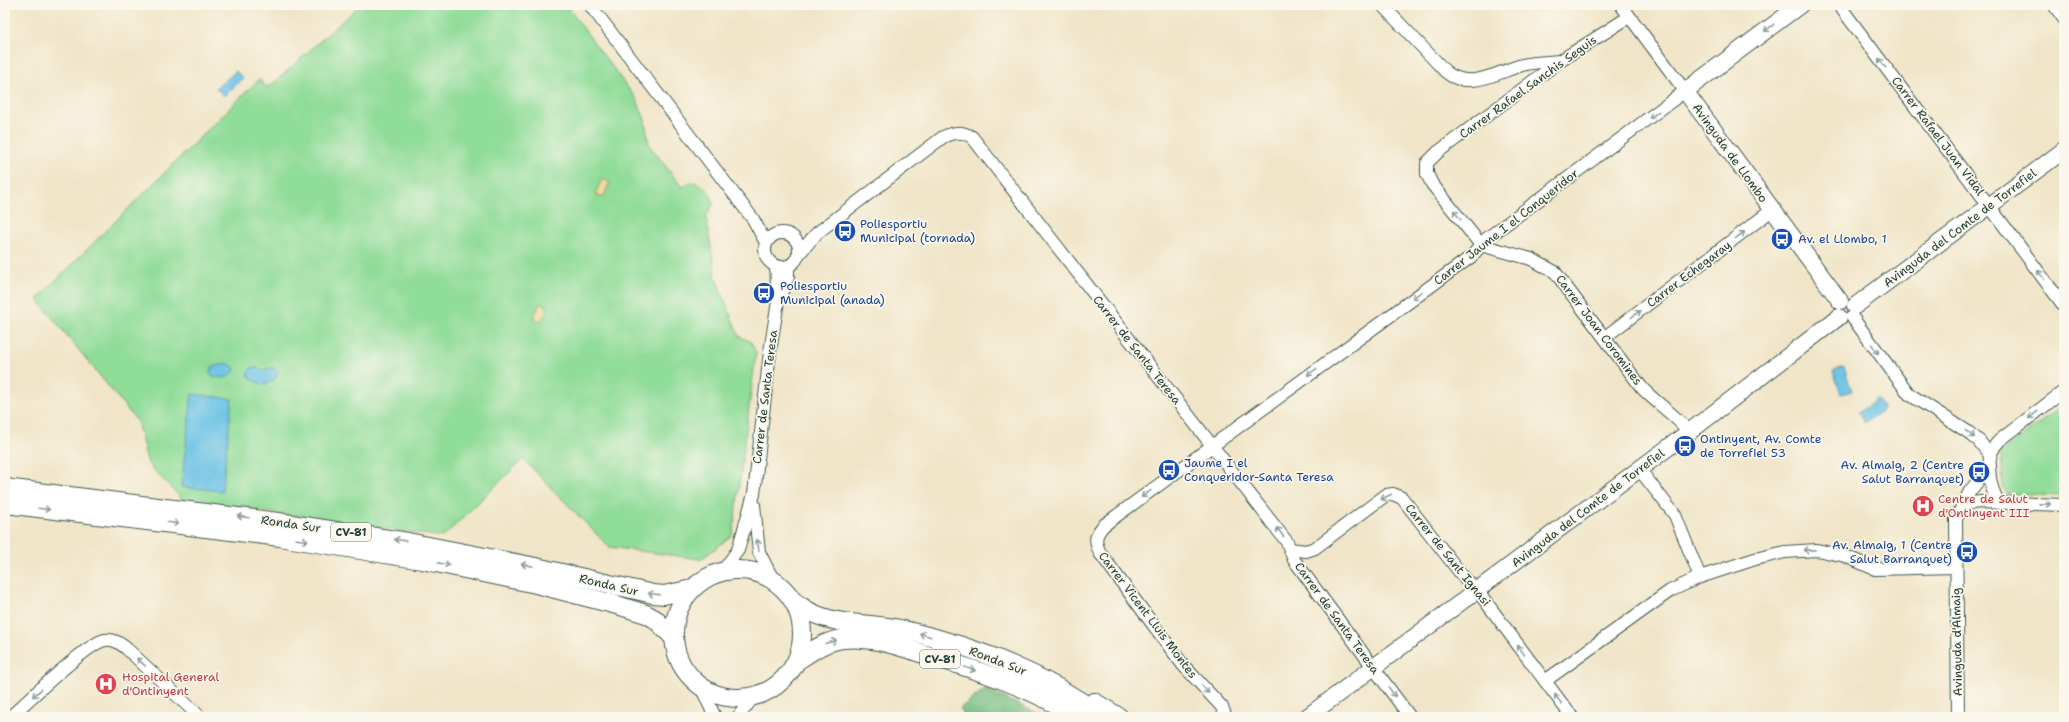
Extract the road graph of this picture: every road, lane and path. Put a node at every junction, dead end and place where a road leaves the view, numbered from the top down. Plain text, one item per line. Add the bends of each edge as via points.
1 (590, 5) edge
2 (1382, 5) edge
3 (1621, 5) edge
4 (1800, 5) edge
5 (1839, 5) edge
6 (2054, 5) edge
7 (1629, 17) junction
8 (2064, 19) edge
9 (1560, 61) junction
10 (1685, 91) junction
11 (2064, 150) edge
12 (1990, 206) junction
13 (1772, 210) junction
14 (753, 219) junction
15 (817, 233) junction
16 (778, 234) junction
17 (792, 237) junction
18 (766, 243) junction
19 (1481, 245) junction
20 (798, 255) junction
21 (782, 266) junction
22 (2064, 306) edge
23 (1847, 310) junction
24 (1605, 337) junction
25 (2064, 391) edge
26 (1689, 432) junction
27 (1212, 447) junction
28 (1990, 460) junction
29 (1639, 469) junction
30 (5, 488) edge
31 (754, 494) junction
32 (1998, 503) junction
33 (5, 504) edge
34 (1964, 504) junction
35 (2064, 505) edge
36 (1290, 549) junction
37 (1956, 567) junction
38 (722, 572) junction
39 (1700, 577) junction
40 (773, 580) junction
41 (692, 589) junction
42 (1477, 590) junction
43 (793, 601) junction
44 (674, 638) junction
45 (797, 660) junction
46 (1374, 667) junction
47 (1028, 672) junction
48 (1545, 681) junction
49 (701, 687) junction
50 (754, 696) junction
51 (1228, 715) edge
52 (10, 717) edge
53 (200, 717) edge
54 (715, 717) edge
55 (738, 717) edge
56 (1078, 717) edge
57 (1103, 717) edge
58 (1119, 717) edge
59 (1307, 717) edge
60 (1410, 717) edge
61 (1572, 717) edge
62 (1958, 717) edge

1 - 14 street
2 - 9 street via 1442,68 1456,79 1474,80 1523,65
3 - 7 street, Avinguda de Llombo
4 -> 10 street, Carrer Jaume I el Conqueridor
12 -> 5 street, Carrer Rafael Juan Vidal
6 - 8 street
7 - 9 street, Carrer Rafael Sanchis Seguis
7 - 10 street, Avinguda de Llombo
19 -> 9 street, Carrer Rafael Sanchis Seguis via 1432,184 1426,168 1429,160
10 - 13 street, Avinguda de Llombo
10 -> 19 street, Carrer Jaume I el Conqueridor
11 - 12 street, Avinguda del Comte de Torrefiel
22 -> 12 street, Carrer Rafael Juan Vidal
12 - 23 street, Avinguda del Comte de Torrefiel
13 - 23 street, Avinguda de Llombo
24 -> 13 street, Carrer Echegaray
14 - 16 street
14 - 18 street
15 - 17 street, Carrer de Santa Teresa
15 - 20 street, Carrer de Santa Teresa
15 - 27 street, Carrer de Santa Teresa via 943,137 952,133 965,134 976,142
16 - 17 street
16 - 18 street
17 - 20 street via 798,245
18 - 21 street via 768,260
19 - 24 street, Carrer Joan Coromines via 1531,259 1549,267
19 -> 27 street, Carrer Jaume I el Conqueridor via 1472,256
20 - 21 street via 796,260
21 - 31 street, Carrer de Santa Teresa via 788,277 778,301 770,352
23 - 26 street, Avinguda del Comte de Torrefiel
23 -> 28 street via 1909,394 1968,432 1979,442
24 - 26 street, Carrer Joan Coromines via 1642,388 1653,400 1681,421
25 -> 28 street via 2000,440
26 - 29 street, Avinguda del Comte de Torrefiel
36 -> 27 street, Carrer de Santa Teresa via 1288,542
27 -> 51 street, Carrer Vicent Lluis Montes via 1104,525 1096,533 1095,543 1183,665
28 - 32 street via 1992,487
28 - 34 street
29 - 39 street via 1675,515
29 - 42 street, Avinguda del Comte de Torrefiel
41 -> 30 main road, Ronda Sur / CV-81 via 664,595 653,594 401,540
31 - 38 street, Carrer de Santa Teresa via 738,550
40 -> 31 street, Carrer de Santa Teresa via 759,552
32 - 34 street
32 -> 35 street
33 -> 44 main road, Ronda Sur / CV-81 via 280,537 422,560 536,584 617,605 651,617
34 - 37 street, Avinguda d'Almaig via 1956,519
42 -> 36 street, Carrer de Sant Ignasi via 1465,579 1402,498 1393,494 1386,495 1315,548 1306,551
36 - 46 street, Carrer de Santa Teresa via 1294,560
37 -> 39 street via 1875,569 1845,556 1809,550 1760,558
37 - 62 street, Avinguda d'Almaig
38 - 40 main road, CV-81 via 748,570
38 - 41 main road, CV-81 via 706,578
39 - 48 street via 1670,591
40 - 43 main road, CV-81
41 - 44 main road, CV-81 via 680,609
42 - 46 street, Avinguda del Comte de Torrefiel
48 -> 42 street, Carrer de Sant Ignasi
43 - 45 main road, CV-81 via 801,620 802,641
47 -> 43 main road, Ronda Sur / CV-81 via 922,634 817,615
44 - 49 main road, CV-81 via 676,652 682,665
45 - 50 main road, CV-81 via 780,683
45 -> 56 main road, Ronda Sur / CV-81 via 823,644 833,641 852,639 888,643 1018,686 1060,705
46 - 59 street, Avinguda del Comte de Torrefiel
46 -> 60 street, Carrer de Santa Teresa
47 - 57 main road, Ronda Sur / CV-81 via 1082,702
47 - 58 main road via 1089,699
61 -> 48 street, Carrer de Sant Ignasi
49 - 50 main road, CV-81 via 724,696
49 - 54 street
50 - 55 street
53 -> 52 street via 127,649 112,640 102,641 87,650

